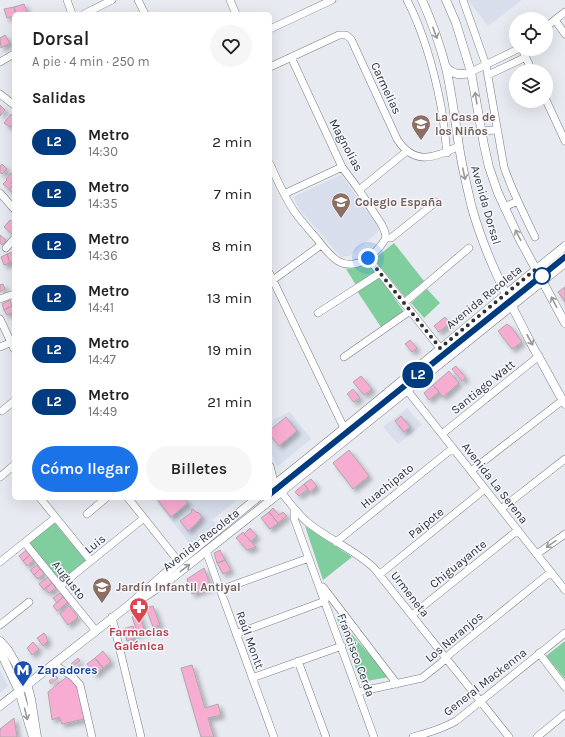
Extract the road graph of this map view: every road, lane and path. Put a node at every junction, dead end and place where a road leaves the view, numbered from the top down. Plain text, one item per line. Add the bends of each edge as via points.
1 (67, 0) edge
2 (112, 0) edge
3 (138, 0) edge
4 (230, 0) edge
5 (332, 0) edge
6 (407, 0) edge
7 (422, 0) edge
8 (446, 0) edge
9 (463, 0) edge
10 (321, 2) edge
11 (71, 12) edge
12 (88, 12) edge
13 (144, 12) edge
14 (235, 12) edge
15 (565, 12) edge
16 (555, 20) joint
17 (272, 28) edge
18 (565, 34) edge
19 (509, 54) edge
20 (12, 55) edge
21 (526, 57) joint
22 (291, 58) junction
23 (0, 62) edge
24 (529, 64) edge
25 (486, 65) junction
26 (272, 66) edge
27 (446, 67) junction
28 (471, 72) junction
29 (488, 75) junction
30 (0, 94) edge
31 (12, 103) edge
32 (550, 108) edge
33 (481, 130) junction
34 (497, 130) junction
35 (565, 141) edge
36 (459, 146) junction
37 (407, 151) junction
38 (447, 153) junction
39 (342, 167) junction
40 (272, 168) edge
41 (359, 190) junction
42 (0, 193) edge
43 (284, 194) junction
44 (518, 201) junction
45 (436, 202) dead end
46 (12, 207) edge
47 (504, 207) junction
48 (535, 237) dead end
49 (386, 238) junction
50 (12, 241) edge
51 (322, 245) junction
52 (565, 246) edge
53 (6, 248) dead end
54 (469, 248) dead end
55 (368, 258) junction
56 (565, 262) edge
57 (536, 269) junction
58 (380, 273) junction
59 (272, 276) edge
60 (272, 279) edge
61 (543, 281) junction
62 (506, 294) junction
63 (12, 295) edge
64 (0, 300) edge
65 (404, 303) junction
66 (512, 306) junction
67 (410, 311) junction
68 (318, 313) dead end
69 (0, 318) edge
70 (565, 323) edge
71 (12, 342) edge
72 (12, 344) edge
73 (0, 347) edge
74 (440, 348) junction
75 (539, 356) junction
76 (344, 357) dead end
77 (407, 390) junction
78 (12, 402) edge
79 (564, 402) edge
80 (2, 410) dead end
81 (344, 428) junction
82 (442, 434) junction
83 (342, 443) junction
84 (453, 448) junction
85 (565, 459) edge
86 (12, 468) edge
87 (471, 471) junction
88 (272, 472) edge
89 (0, 477) edge
90 (272, 483) edge
91 (485, 489) junction
92 (281, 492) junction
93 (272, 499) edge
94 (42, 500) edge
95 (104, 500) edge
96 (130, 500) edge
97 (255, 500) edge
98 (271, 500) edge
99 (294, 509) junction
100 (501, 509) junction
101 (87, 514) dead end
102 (55, 518) junction
103 (144, 518) junction
104 (518, 530) junction
105 (565, 534) edge
106 (336, 542) junction
107 (25, 543) junction
108 (206, 551) junction
109 (537, 554) junction
110 (309, 558) junction
111 (91, 561) junction
112 (0, 562) edge
113 (179, 562) junction
114 (551, 572) junction
115 (380, 574) junction
116 (318, 581) junction
117 (60, 586) junction
118 (220, 590) junction
119 (565, 590) edge
120 (29, 602) dead end
121 (325, 602) junction
122 (129, 605) junction
123 (412, 615) junction
124 (112, 618) junction
125 (0, 625) edge
126 (96, 631) junction
127 (565, 633) edge
128 (236, 634) junction
129 (0, 641) edge
130 (342, 646) junction
131 (0, 651) edge
132 (539, 653) junction
133 (446, 658) junction
134 (298, 661) junction
135 (53, 664) junction
136 (12, 675) junction
137 (252, 678) junction
138 (27, 684) junction
139 (397, 684) junction
140 (565, 686) edge
141 (19, 690) junction
142 (358, 692) junction
143 (480, 701) junction
144 (32, 704) junction
145 (0, 706) edge
146 (565, 714) edge
147 (438, 734) edge
148 (33, 737) edge
149 (37, 737) edge
150 (92, 737) edge
151 (140, 737) edge
152 (274, 737) edge
153 (326, 737) edge
154 (374, 737) edge
155 (413, 737) edge
156 (509, 737) edge
157 (537, 737) edge

1 - 11 street
2 - 12 street
3 - 13 street
4 - 14 street
5 - 10 street
6 - 38 street via 427,48 442,107
7 -> 27 main road, Avenida Dorsal
8 - 28 main road, Avenida Dorsal
9 - 25 street
10 - 17 street
15 - 16 street
16 - 18 street
19 - 25 street
20 - 23 street
21 - 24 street
21 - 29 street
22 - 26 street
22 - 37 street, Carmelias via 346,34 351,39 397,139
22 - 39 street, Magnolias
25 - 28 street
25 - 29 street
27 - 28 main road via 455,73
27 - 36 main road, Avenida Dorsal
33 -> 28 main road, Avenida Dorsal
29 - 34 street
30 - 31 street
32 - 35 street
33 - 34 street
33 - 47 main road, Avenida Dorsal via 489,168
34 - 44 street via 504,167
36 - 38 street
36 -> 62 main road, Avenida Dorsal via 478,229
37 - 38 street via 425,157
37 - 41 street
39 - 41 street, Magnolias
39 - 43 street
40 - 43 street
41 - 49 street, Magnolias via 382,225
42 - 46 street
43 - 51 street via 294,211
44 - 47 street, Avenida Dorsal
44 - 48 street
45 - 49 street via 391,238
57 -> 47 main road, Avenida Dorsal
49 - 55 street
50 - 53 street
51 - 55 street via 339,262 360,263
51 - 59 street
52 - 57 main road, Avenida Recoleta
54 - 65 street
55 - 58 street
56 - 61 main road, Avenida Recoleta
57 - 61 main road, Avenida Dorsal
57 - 62 main road, Avenida Recoleta
58 - 65 street
58 - 68 street
60 - 81 street
61 - 66 main road, Avenida Recoleta
70 -> 61 main road, Avenida Dorsal
62 - 66 main road, Avenida Dorsal
62 - 74 main road, Avenida Recoleta
63 - 64 street
65 - 67 street
66 -> 75 main road, Avenida Dorsal
66 - 77 main road, Avenida Recoleta
67 - 74 street
67 - 76 street
69 - 71 street
72 - 73 street
74 - 81 main road, Avenida Recoleta
75 - 79 main road, Avenida Dorsal
75 - 82 street, Santiago Watt
77 - 82 street, Avenida La Serena
77 - 83 main road, Avenida Recoleta
78 - 80 street
79 - 87 street
81 - 83 main road
81 - 90 main road, Avenida Recoleta
82 - 84 street, Avenida La Serena
83 - 92 main road, Avenida Recoleta
84 - 87 street, Avenida La Serena
84 - 106 street, Huachipato
85 - 100 street
86 - 89 street
87 - 91 street, Avenida La Serena
88 - 90 street
90 - 92 street, Urmeneta
91 - 100 street, Avenida La Serena
91 - 115 street, Paipote
92 - 93 main road, Avenida Recoleta
92 - 99 street, Urmeneta
94 - 102 street
95 - 101 street
96 - 103 street
97 - 113 main road, Avenida Recoleta
98 - 108 main road, Avenida Recoleta
99 - 106 street, Urmeneta via 306,521
99 - 110 street, Francisco Cerda via 294,518
100 - 104 street, Avenida La Serena
102 - 107 street
102 - 111 street
103 - 111 street, Luis
103 - 113 street
104 - 109 street, Avenida La Serena
104 - 123 street, Chiguayante
105 -> 109 street
106 - 115 street, Urmeneta via 365,560
107 - 112 street
107 - 117 street, Augusto
108 - 118 street, Raúl Montt
122 -> 108 main road, Avenida Recoleta via 159,587
109 - 114 street, Avenida La Serena
110 - 116 street, Francisco Cerda
110 - 118 street
111 - 117 street, Luis
113 - 122 main road, Avenida Recoleta
114 - 119 street, Avenida La Serena
114 - 133 street, Los Naranjos
115 - 123 street, Urmeneta
116 - 121 street, Francisco Cerda
116 - 139 street, Francisco Cerda
117 - 126 street, Augusto
118 - 128 street, Raúl Montt
120 - 125 street
121 - 128 street
121 - 130 street, Francisco Cerda
122 - 124 main road, Avenida Recoleta
123 - 133 street, Urmeneta
124 - 126 main road, Avenida Recoleta
124 - 151 street
126 - 135 main road, Avenida Recoleta
127 - 132 street, General Mackenna
128 - 137 street, Raúl Montt
129 - 138 main road
130 - 134 street
130 - 142 street, Francisco Cerda
131 - 136 main road
132 - 140 street
132 - 143 street, General Mackenna
133 - 139 street, Los Naranjos via 422,678
133 - 143 street, Urmeneta
134 - 137 street
134 - 153 street
135 - 138 main road, Avenida Recoleta
135 - 150 street via 72,676 80,685
136 - 138 main road via 18,683
136 - 141 main road
137 - 152 street, Raúl Montt
138 - 141 main road, Avenida Recoleta
138 - 144 main road
139 - 142 street, Los Naranjos
141 - 144 main road via 26,694
141 - 145 main road, Avenida Recoleta
141 -> 148 main road
142 - 154 street, Francisco Cerda
143 - 147 street, General Mackenna
143 - 156 street, Urmeneta
144 - 149 main road
146 - 157 street
147 - 155 street, General Mackenna

